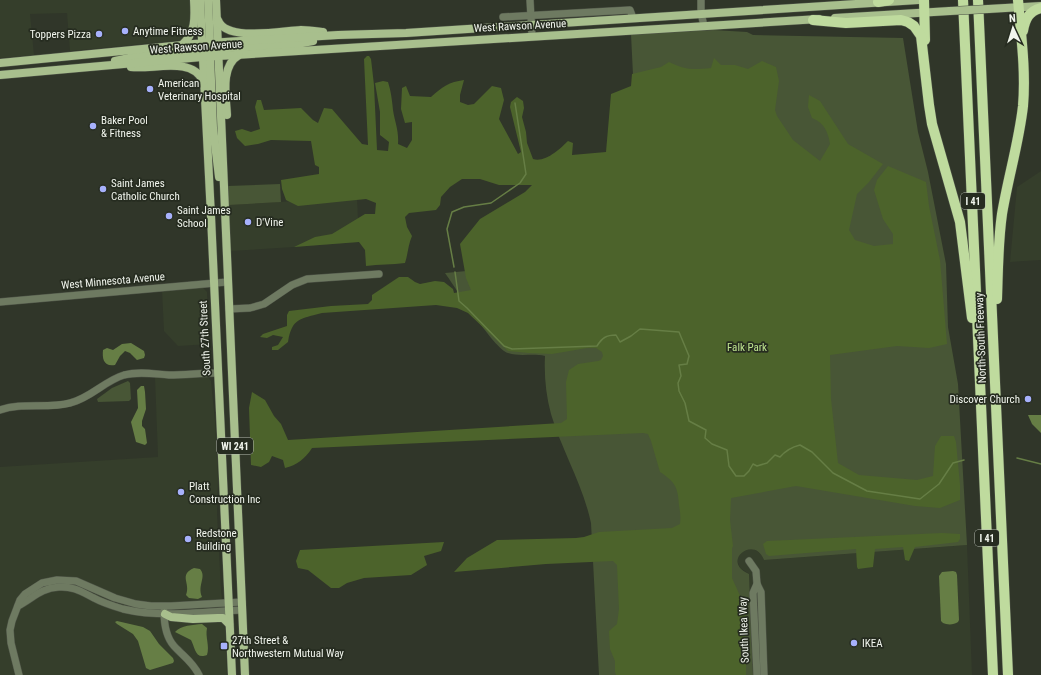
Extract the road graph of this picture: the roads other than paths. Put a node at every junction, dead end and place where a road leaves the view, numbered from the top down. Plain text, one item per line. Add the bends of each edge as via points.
1 (194, 0) edge
2 (200, 0) edge
3 (208, 0) edge
4 (216, 0) edge
5 (530, 0) edge
6 (701, 0) edge
7 (889, 0) edge
8 (918, 0) edge
9 (924, 0) edge
10 (963, 0) edge
11 (978, 0) edge
12 (878, 2) junction
13 (1018, 4) edge
14 (1041, 7) edge
15 (701, 13) junction
16 (924, 13) junction
17 (531, 15) junction
18 (503, 17) dead end
19 (217, 18) junction
20 (633, 18) junction
21 (813, 20) junction
22 (531, 24) junction
23 (704, 26) junction
24 (406, 33) junction
25 (355, 34) junction
26 (532, 36) junction
27 (1022, 40) junction
28 (407, 44) junction
29 (182, 45) junction
30 (210, 50) junction
31 (239, 55) junction
32 (0, 63) edge
33 (114, 65) junction
34 (98, 67) junction
35 (926, 74) junction
36 (0, 75) edge
37 (204, 83) junction
38 (223, 164) junction
39 (224, 202) junction
40 (379, 274) dead end
41 (227, 282) junction
42 (214, 283) junction
43 (0, 302) edge
44 (229, 309) junction
45 (218, 373) junction
46 (995, 382) junction
47 (982, 402) junction
48 (0, 410) edge
49 (749, 561) dead end
50 (757, 584) junction
51 (242, 606) junction
52 (229, 607) junction
53 (164, 611) junction
54 (229, 624) junction
55 (19, 675) edge
56 (199, 675) edge
57 (232, 675) edge
58 (245, 675) edge
59 (757, 675) edge
60 (764, 675) edge
61 (993, 675) edge
62 (1009, 675) edge

1 - 29 main road via 194,27
2 - 30 main road, South 27th Street / WI 241
3 - 30 main road
4 - 19 main road, South 27th Street / WI 241
5 - 17 street
6 - 15 street
7 - 12 highway
8 - 12 main road, West Rawson Avenue
9 - 16 highway
10 - 47 highway, North-South Freeway / I 41
11 - 46 highway, North-South Freeway / I 41
12 - 15 main road, West Rawson Avenue
13 - 14 main road, West Rawson Avenue
13 - 16 main road, West Rawson Avenue, bridge via 988,9
13 - 27 highway
14 - 27 highway via 1026,18
15 - 20 main road, West Rawson Avenue
15 - 23 street
16 - 21 main road, West Rawson Avenue
16 - 35 highway
17 - 18 street
17 - 20 street via 630,10
17 - 22 street
19 - 25 main road via 222,27 239,33 302,30
19 - 30 main road, South 27th Street / WI 241
20 - 22 main road, West Rawson Avenue
21 - 23 main road, West Rawson Avenue
21 - 35 highway via 846,23 902,20 908,22 921,36
22 - 24 main road, West Rawson Avenue
22 - 26 street
23 - 26 main road, West Rawson Avenue
24 - 25 main road, West Rawson Avenue
24 - 28 main road
25 - 30 main road, West Rawson Avenue
26 - 28 main road, West Rawson Avenue
27 - 46 highway via 1023,105 1000,235
28 - 31 main road, West Rawson Avenue
29 - 30 main road, West Rawson Avenue
29 - 32 main road, West Rawson Avenue
30 - 31 main road, West Rawson Avenue
30 - 33 main road, West Rawson Avenue
30 - 34 main road via 134,57
30 - 37 main road, South 27th Street / WI 241
30 - 38 main road, South 27th Street / WI 241
30 - 39 main road via 213,128
31 - 38 main road via 231,62 227,74 227,126
33 - 34 main road, West Rawson Avenue
33 - 37 main road via 141,68 183,67 197,72
34 - 36 main road, West Rawson Avenue
35 - 47 highway via 932,124 960,222
37 - 42 main road, South 27th Street / WI 241
38 - 39 main road, South 27th Street / WI 241
39 - 41 main road, South 27th Street / WI 241
40 - 44 street via 307,279 292,285 264,304
41 - 42 street, West Minnesota Avenue
41 - 44 main road, South 27th Street / WI 241
42 - 43 street, West Minnesota Avenue
42 - 45 main road, South 27th Street / WI 241
44 - 51 main road, South 27th Street / WI 241
45 - 48 street via 132,374 116,378 85,398 71,403
45 - 52 main road, South 27th Street / WI 241
46 - 62 highway, North-South Freeway / I 41
47 - 61 highway, North-South Freeway / I 41
49 - 50 street, South Ikea Way via 756,571
50 - 59 street, South Ikea Way via 753,593
50 - 60 street, South Ikea Way via 760,592
51 - 52 street
51 - 58 main road, South 27th Street / WI 241
52 - 53 street
52 - 54 main road, South 27th Street / WI 241
53 - 54 main road via 171,617 223,618
53 - 55 street via 123,609 69,587 44,590 18,606 12,620 10,637
53 - 56 street via 168,636
54 - 57 main road, South 27th Street / WI 241

